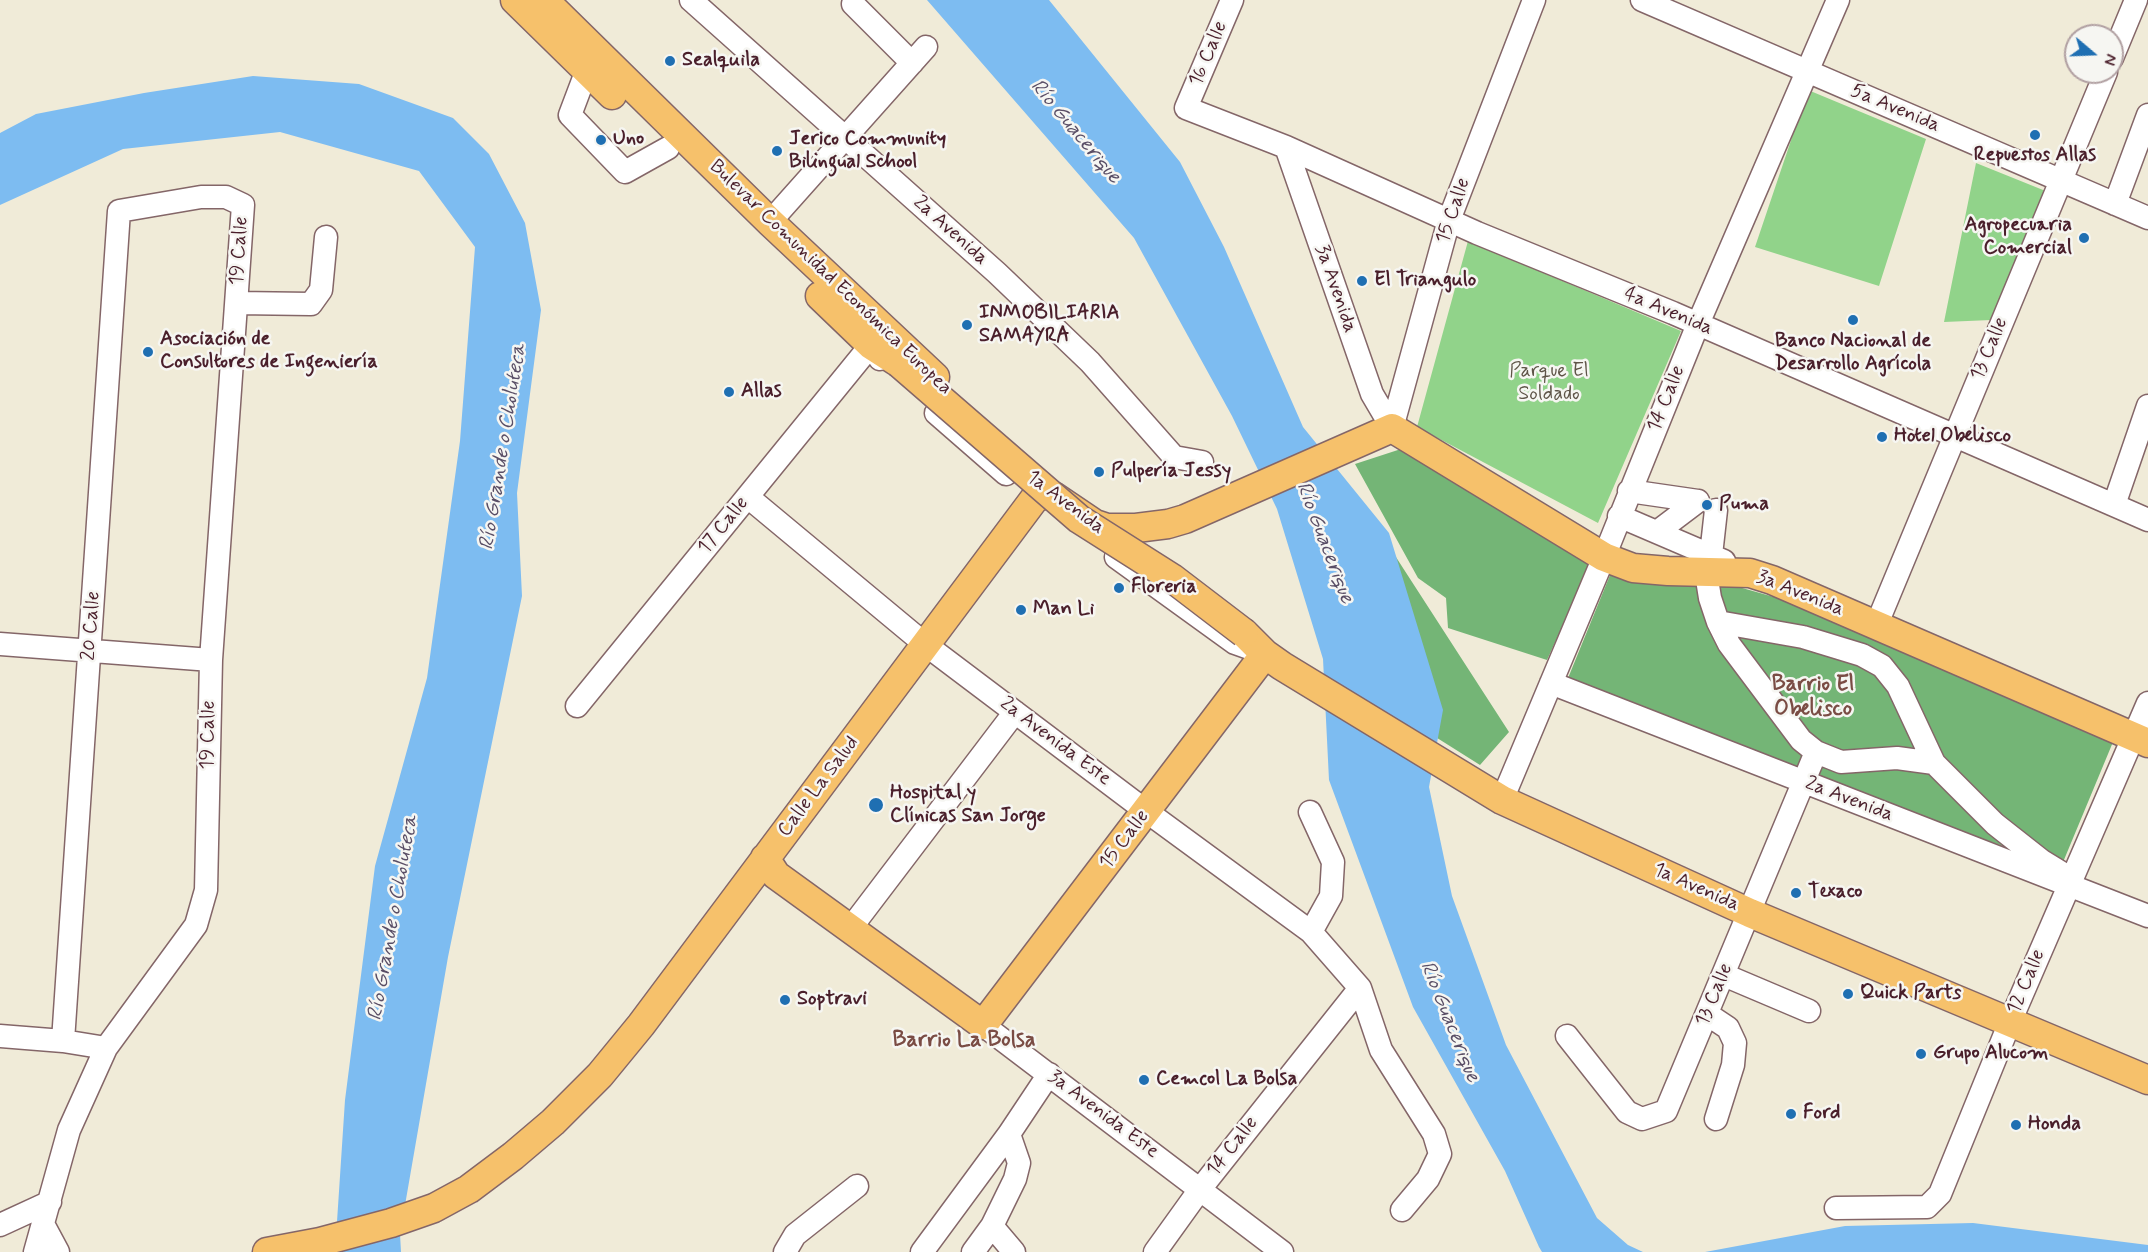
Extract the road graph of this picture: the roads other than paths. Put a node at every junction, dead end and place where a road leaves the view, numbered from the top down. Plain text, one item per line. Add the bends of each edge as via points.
1 (515, 0) edge
2 (544, 0) edge
3 (1232, 0) edge
4 (1534, 0) edge
5 (1642, 0) edge
6 (1838, 0) edge
7 (2136, 0) edge
8 (703, 4) edge
9 (853, 4) dead end
10 (2124, 29) edge
11 (587, 70) junction
12 (1809, 72) junction
13 (2101, 84) edge
14 (1186, 108) joint
15 (2148, 115) edge
16 (845, 138) junction
17 (1286, 147) junction
18 (668, 148) junction
19 (2061, 180) junction
20 (2115, 204) junction
21 (243, 205) joint
22 (2147, 216) edge
23 (1449, 220) junction
24 (770, 222) junction
25 (326, 237) dead end
26 (237, 303) junction
27 (1698, 324) junction
28 (871, 345) junction
29 (2148, 406) edge
30 (1392, 428) junction
31 (1953, 435) junction
32 (1202, 462) dead end
33 (1629, 491) junction
34 (748, 497) junction
35 (1035, 498) junction
36 (1707, 505) junction
37 (2114, 505) junction
38 (1619, 516) junction
39 (2148, 520) edge
40 (1136, 528) junction
41 (1657, 532) junction
42 (1604, 557) junction
43 (1708, 564) junction
44 (1718, 622) junction
45 (1876, 626) junction
46 (0, 644) edge
47 (926, 645) junction
48 (90, 651) junction
49 (211, 660) junction
50 (1274, 660) junction
51 (1551, 683) junction
52 (2148, 703) edge
53 (577, 706) dead end
54 (1015, 712) junction
55 (2141, 740) edge
56 (1816, 752) junction
57 (1934, 764) junction
58 (1804, 783) junction
59 (1492, 795) junction
60 (1146, 811) junction
61 (1310, 812) dead end
62 (765, 868) junction
63 (2071, 882) junction
64 (1750, 913) junction
65 (2148, 916) edge
66 (850, 930) junction
67 (1311, 932) junction
68 (1724, 975) junction
69 (1360, 988) junction
70 (1809, 1011) dead end
71 (1707, 1014) junction
72 (2010, 1022) junction
73 (983, 1025) junction
74 (0, 1035) edge
75 (1567, 1036) dead end
76 (63, 1041) junction
77 (106, 1048) junction
78 (1049, 1074) junction
79 (2148, 1080) edge
80 (1716, 1119) dead end
81 (1009, 1134) junction
82 (857, 1186) dead end
83 (1201, 1188) junction
84 (50, 1202) junction
85 (1836, 1208) dead end
86 (1402, 1210) dead end
87 (43, 1224) junction
88 (0, 1225) edge
89 (992, 1226) junction
90 (35, 1252) edge
91 (58, 1252) edge
92 (267, 1252) edge
93 (785, 1252) edge
94 (922, 1252) edge
95 (973, 1252) edge
96 (1014, 1252) edge
97 (1155, 1252) edge
98 (1282, 1252) edge

1 - 11 main road, Bulevar Comunidad Económica Europea
2 - 24 main road, Bulevar Comunidad Económica Europea
3 - 14 street, 16 Calle
4 - 23 street, 15 Calle
5 - 12 street, 5a Avenida
6 - 12 street, 14 Calle
7 - 10 street
8 - 16 street, 2a Avenida
9 - 16 street via 919,55
11 - 18 main road, Bulevar Comunidad Económica Europea
11 - 18 street via 570,115 625,172
12 - 19 street, 5a Avenida
12 - 27 street, 14 Calle
13 - 19 street, 13 Calle
14 - 17 street, 4a Avenida
15 - 20 street
16 - 24 street
16 - 32 street, 2a Avenida via 1090,362 1174,457
17 - 23 street, 4a Avenida
17 - 30 street, 3a Avenida via 1372,394
18 - 28 main road, Bulevar Comunidad Económica Europea
19 - 20 street, 5a Avenida
19 - 31 street, 13 Calle
20 - 22 street, 5a Avenida
21 - 26 street, 19 Calle
21 - 48 street, 20 Calle via 226,196 201,197 119,211
23 - 27 street, 4a Avenida
23 - 30 street, 15 Calle
24 - 40 main road, Bulevar Comunidad Económica Europea via 1032,466 1063,491 1109,519
25 - 26 street via 321,290 311,304
26 - 49 street, 19 Calle
27 - 31 street, 4a Avenida
27 - 33 street, 14 Calle
28 - 34 street, 17 Calle
28 - 35 street, Bulevar Comunidad Económica Europea via 892,375
28 - 50 main road, 1a Avenida, bridge via 899,363 1079,519 1172,578
29 - 37 street
30 - 40 main road via 1185,519
30 - 42 main road, 3a Avenida
31 - 37 street, 4a Avenida
31 - 45 street, 13 Calle
33 - 36 street
33 - 38 street, 14 Calle
34 - 47 street, 2a Avenida Este
34 - 53 street, 17 Calle
35 - 40 main road via 1046,494 1055,497 1107,528
35 - 47 main road, Calle La Salud
35 - 50 street, 1a Avenida via 1235,644
36 - 41 street
36 - 43 street
37 - 39 street, 4a Avenida
38 - 41 street
38 - 42 street, 14 Calle
41 - 43 street
42 - 43 main road, 3a Avenida via 1633,568
42 - 51 street, 14 Calle
43 - 44 street via 1710,598
43 - 45 main road, 3a Avenida via 1772,580
44 - 56 street via 1729,644 1801,740
44 - 57 street via 1803,637 1882,666 1898,686
45 - 55 main road, 3a Avenida
46 - 48 street
47 - 54 street, 2a Avenida Este
47 - 62 main road, Calle La Salud
48 - 49 street
48 - 76 street, 20 Calle
49 - 77 street, 19 Calle via 206,890 196,925
50 - 59 main road, 1a Avenida
50 - 60 main road, 15 Calle
51 - 58 street, 2a Avenida
51 - 59 street, 14 Calle
52 - 55 street, 12 Calle
54 - 60 street, 2a Avenida Este
54 - 66 street
55 - 63 street, 12 Calle
56 - 57 street via 1841,762 1897,758
56 - 58 street, 13 Calle
57 - 63 street via 1995,824
58 - 63 street, 2a Avenida
58 - 64 street, 13 Calle
59 - 64 main road, 1a Avenida
60 - 67 street, 2a Avenida Este
60 - 73 main road, 15 Calle
61 - 67 street via 1333,862 1331,896
62 - 66 main road, 3a Avenida Este
62 - 92 main road, Calle La Salud via 600,1075 513,1156 469,1189 434,1208 391,1224
63 - 65 street, 2a Avenida
63 - 72 street, 12 Calle
64 - 68 street, 13 Calle
64 - 72 main road, 1a Avenida
66 - 73 main road, 3a Avenida Este
67 - 69 street, 2a Avenida Este
68 - 70 street
68 - 71 street, 13 Calle
69 - 83 street, 14 Calle
69 - 86 street via 1381,1050 1434,1134 1440,1154 1428,1179
71 - 75 street, 13 Calle via 1666,1111 1642,1119 1627,1112
71 - 80 street via 1728,1028 1735,1043 1733,1065
72 - 79 main road, 1a Avenida
72 - 85 street, 12 Calle via 1940,1194 1927,1207
73 - 78 street, 3a Avenida Este
74 - 76 street
76 - 77 street
77 - 84 street, 19 Calle via 69,1130
78 - 81 street
78 - 83 street, 3a Avenida Este
81 - 89 street via 1019,1163
81 - 94 street
82 - 93 street via 795,1235
83 - 97 street, 14 Calle
83 - 98 street, 3a Avenida Este
84 - 87 street, 19 Calle
84 - 88 street
87 - 90 street, 19 Calle
87 - 91 street
89 - 95 street
89 - 96 street

